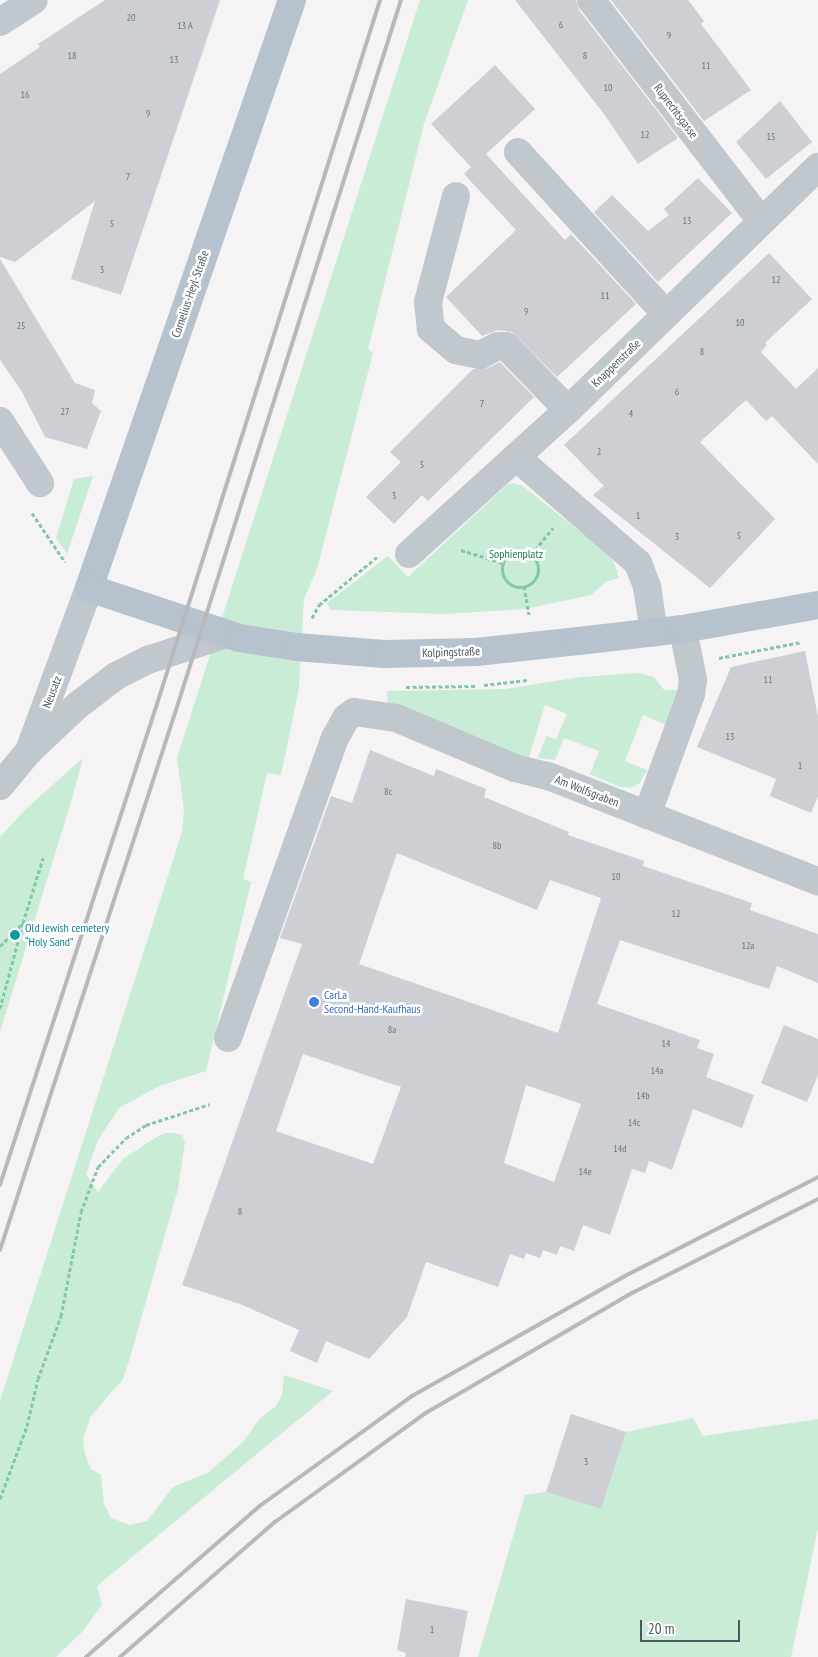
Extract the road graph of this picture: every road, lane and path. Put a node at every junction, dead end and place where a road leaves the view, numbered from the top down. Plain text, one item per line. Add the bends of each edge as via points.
1 (34, 0) edge
2 (292, 0) edge
3 (591, 0) edge
4 (0, 22) edge
5 (518, 152) dead end
6 (818, 167) edge
7 (456, 196) dead end
8 (761, 221) junction
9 (666, 314) junction
10 (568, 410) junction
11 (0, 421) edge
12 (516, 457) junction
13 (40, 483) joint
14 (418, 547) junction
15 (503, 563) junction
16 (524, 586) junction
17 (89, 588) junction
18 (818, 605) edge
19 (529, 615) dead end
20 (683, 629) junction
21 (654, 632) junction
22 (226, 634) junction
23 (297, 647) junction
24 (29, 751) junction
25 (0, 786) edge
26 (647, 815) junction
27 (43, 858) dead end
28 (818, 881) edge
29 (23, 923) junction
30 (0, 946) edge
31 (0, 1008) edge
32 (228, 1038) dead end
33 (210, 1104) dead end
34 (0, 1499) edge

1 - 4 street
2 - 17 main road, Cornelius-Heyl-Straße
3 - 8 street, Ruprechtsgasse
5 - 9 street
6 - 8 street, Knappenstraße
7 - 10 street via 428,302 431,329 456,350 480,355 498,346 506,346
8 - 9 street, Knappenstraße
9 - 10 street, Knappenstraße
10 - 12 street, Knappenstraße
11 - 13 street
12 - 14 street, Knappenstraße
12 - 21 street via 638,563 647,586
13 - 17 path via 31,512 63,560
14 - 15 path
14 - 23 path via 393,544 371,562 319,605
15 - 16 path via 505,579 515,586
15 - 16 path via 507,556 519,551 535,559 536,577
16 - 19 path
17 - 22 main road, Kolpingstraße
17 - 24 street, Neusatz
18 - 20 main road, Kolpingstraße
20 - 21 main road, Kolpingstraße
20 - 26 street via 693,680 691,694
21 - 23 main road, Kolpingstraße via 441,653 384,654
22 - 23 main road, Kolpingstraße
22 - 24 street via 148,660 95,690
24 - 25 street, Neusatz
26 - 28 street, Am Wolfsgraben
26 - 32 street, Am Wolfsgraben via 548,776 515,768 396,718 354,712 346,718 336,738
27 - 29 path
29 - 30 path
29 - 31 path
33 - 34 path via 146,1125 126,1138 98,1166 81,1212 61,1316 38,1379 22,1444

